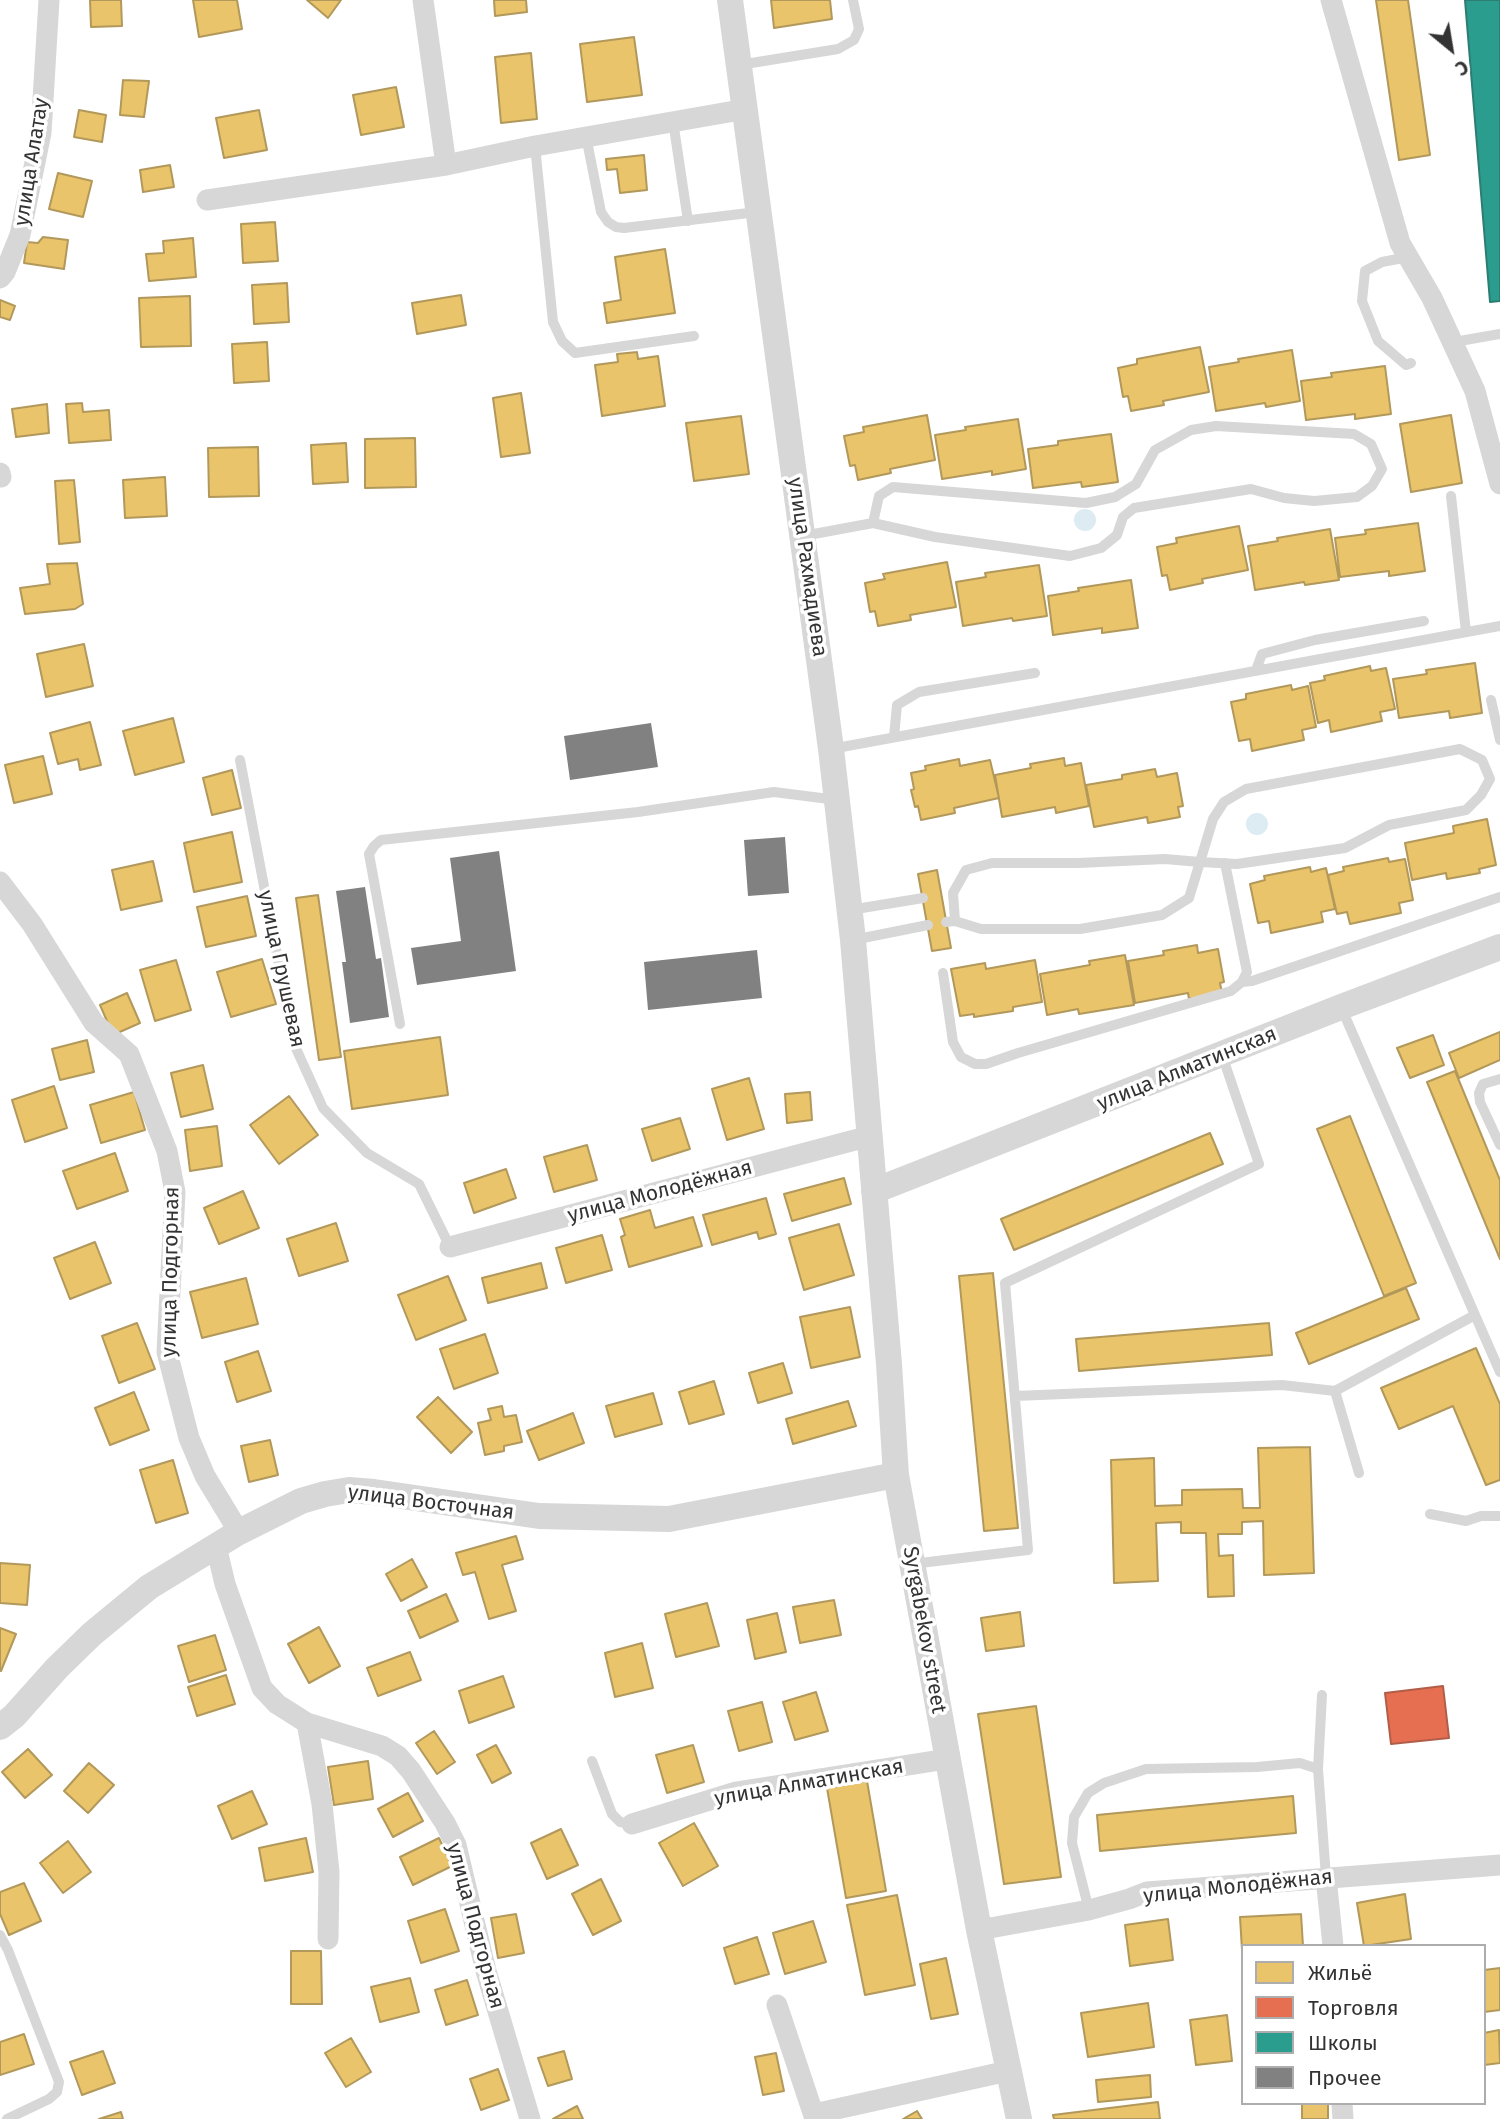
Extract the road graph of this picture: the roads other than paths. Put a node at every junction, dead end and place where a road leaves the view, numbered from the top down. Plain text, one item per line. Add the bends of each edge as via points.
1 (48, 0) edge
2 (424, 0) edge
3 (730, 0) edge
4 (853, 0) edge
5 (1332, 0) edge
6 (740, 65) junction
7 (746, 109) junction
8 (673, 121) junction
9 (586, 136) junction
10 (536, 146) junction
11 (446, 165) junction
12 (208, 200) dead end
13 (760, 212) junction
14 (688, 221) junction
15 (1408, 257) junction
16 (0, 278) edge
17 (1500, 334) edge
18 (694, 336) dead end
19 (1454, 342) junction
20 (1411, 363) dead end
21 (1136, 484) junction
22 (1500, 484) edge
23 (1451, 496) dead end
24 (1134, 508) junction
25 (873, 523) junction
26 (803, 536) junction
27 (1424, 621) dead end
28 (1500, 626) edge
29 (1466, 632) junction
30 (1256, 670) junction
31 (1035, 673) dead end
32 (1490, 700) dead end
33 (894, 737) junction
34 (1500, 740) edge
35 (831, 749) junction
36 (240, 760) dead end
37 (837, 800) junction
38 (1200, 862) junction
39 (1225, 863) junction
40 (0, 882) edge
41 (1500, 897) edge
42 (923, 898) dead end
43 (850, 910) junction
44 (928, 925) dead end
45 (853, 940) junction
46 (1500, 947) edge
47 (943, 973) dead end
48 (1242, 982) junction
49 (1341, 1007) junction
50 (400, 1024) dead end
51 (1222, 1055) junction
52 (1500, 1079) edge
53 (870, 1136) junction
54 (1500, 1145) edge
55 (874, 1191) junction
56 (450, 1247) joint
57 (1475, 1315) junction
58 (1495, 1346) edge
59 (1500, 1372) edge
60 (1335, 1391) junction
61 (1015, 1396) junction
62 (1359, 1473) dead end
63 (896, 1475) junction
64 (1430, 1514) dead end
65 (1500, 1516) edge
66 (239, 1532) junction
67 (216, 1546) junction
68 (912, 1564) junction
69 (1321, 1695) dead end
70 (307, 1723) junction
71 (0, 1727) edge
72 (947, 1759) junction
73 (592, 1761) dead end
74 (1318, 1769) junction
75 (632, 1824) joint
76 (1500, 1865) edge
77 (1326, 1877) junction
78 (1089, 1910) junction
79 (979, 1930) junction
80 (0, 1935) edge
81 (328, 1939) dead end
82 (1333, 1944) edge
83 (777, 2005) dead end
84 (1008, 2071) junction
85 (814, 2116) edge
86 (7, 2119) edge
87 (530, 2119) edge
88 (1018, 2119) edge

1 - 16 street, улица Алатау via 41,132 20,235
2 - 11 street
3 - 6 street, улица Рахмадиева
4 - 6 lane via 859,29 854,40 838,49
5 - 15 street via 1400,243
6 - 7 street, улица Рахмадиева
7 - 8 street
7 - 13 street, улица Рахмадиева
8 - 9 street
8 - 14 lane
9 - 10 street
9 - 14 lane via 601,212 608,222 624,228
10 - 11 street
10 - 18 lane via 553,322 562,341 575,353
11 - 12 street
13 - 14 lane
13 - 26 street, улица Рахмадиева
15 - 19 street
15 - 20 lane via 1365,271 1362,301 1378,341 1406,365
17 - 19 lane
19 - 22 street via 1475,391
21 - 24 lane
21 - 24 lane via 1155,450 1191,430 1216,426 1354,434 1371,444 1382,469 1372,486 1357,497 1314,501 1251,489
21 - 25 lane via 1115,497 1086,503 893,487 879,496
23 - 29 lane
24 - 25 lane via 1123,517 1117,535 1101,548 1070,556 935,537
25 - 26 lane
26 - 35 street, улица Рахмадиева
27 - 30 lane via 1262,654
28 - 29 lane
29 - 30 lane
30 - 33 lane
31 - 33 lane via 919,692 897,705
32 - 34 lane
33 - 35 lane
35 - 37 street, улица Рахмадиева
36 - 56 lane, улица Грушевая via 294,1044 323,1108 367,1153 419,1184
37 - 43 street, улица Рахмадиева
37 - 50 lane via 774,792 381,840 369,854
38 - 38 lane via 1189,898 1162,915 1080,929 981,929 951,921 947,894 966,870 992,863
38 - 39 lane
38 - 39 lane via 1213,820 1224,802 1246,789 1460,750 1482,760 1490,779 1466,810 1389,825 1345,848
39 - 48 lane via 1247,972
40 - 66 street, улица Подгорная via 94,1023 129,1054 158,1126 176,1192 167,1352 189,1438 205,1476
41 - 48 lane
42 - 43 lane
43 - 45 street, улица Рахмадиева
44 - 45 lane
45 - 53 street, улица Рахмадиева
46 - 49 street, улица Алматинская
47 - 48 lane via 958,1053 970,1063 986,1064 1231,991
49 - 51 street, улица Алматинская
49 - 57 lane
51 - 55 street, улица Алматинская
51 - 61 lane via 1259,1164 1005,1283
52 - 54 lane via 1483,1084 1479,1093
53 - 55 street, Syrgabekov street
53 - 56 street, улица Молодёжная
55 - 63 street, Syrgabekov street
57 - 58 lane
57 - 60 lane
58 - 59 lane
60 - 61 lane via 1282,1385
60 - 62 lane
61 - 68 lane via 1028,1550
63 - 66 street, улица Восточная via 669,1519 539,1516 349,1490 301,1501
63 - 68 street, Syrgabekov street
64 - 65 lane via 1466,1521
66 - 67 street, улица Восточная
67 - 70 street, улица Подгорная via 262,1688 276,1704
67 - 71 street, улица Восточная via 149,1587 92,1634
68 - 72 street, Syrgabekov street
69 - 74 lane
70 - 81 street via 330,1872
70 - 87 street, улица Подгорная via 382,1746 398,1756 445,1823 456,1845 486,1971
72 - 75 street, улица Алматинская via 736,1792
72 - 79 street, Syrgabekov street
73 - 75 lane via 612,1814 620,1822
74 - 77 lane
74 - 78 lane via 1300,1763 1146,1769 1096,1788 1074,1817 1072,1843
76 - 77 street, улица Молодёжная
77 - 78 street, улица Молодёжная via 1147,1892
77 - 82 street
78 - 79 street, улица Молодёжная
79 - 84 street, Syrgabekov street
80 - 86 lane via 59,2082 49,2099
83 - 85 street
84 - 85 street
84 - 88 street, Syrgabekov street

